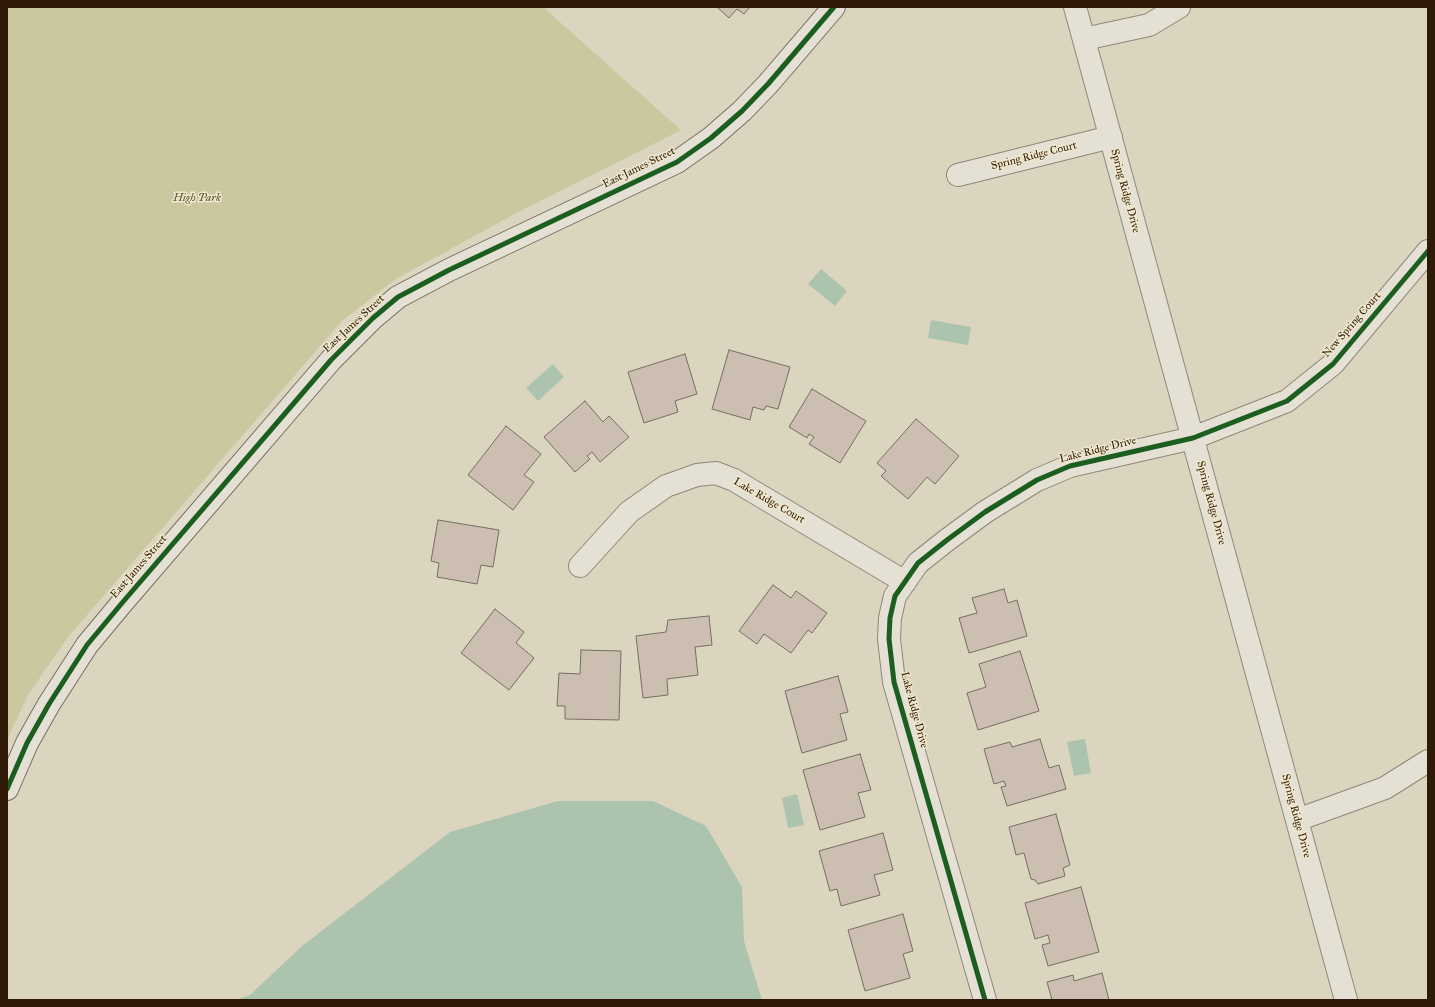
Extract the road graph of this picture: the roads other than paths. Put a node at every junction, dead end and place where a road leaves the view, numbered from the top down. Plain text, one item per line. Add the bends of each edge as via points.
1 (834, 7) edge
2 (1075, 7) edge
3 (1179, 7) edge
4 (1084, 39) junction
5 (1111, 137) junction
6 (958, 175) dead end
7 (1428, 251) edge
8 (1193, 438) junction
9 (580, 566) dead end
10 (905, 582) junction
11 (1428, 760) edge
12 (7, 789) edge
13 (1297, 820) junction
14 (986, 1000) edge
15 (1346, 1000) edge

1 - 12 street, East James Street via 742,111 711,138 677,162 449,270 398,297 373,318 331,360 87,645 27,743
2 - 4 street, Spring Ridge Drive
3 - 4 street via 1149,25
4 - 5 street, Spring Ridge Drive
5 - 6 street, Spring Ridge Court
5 - 8 street, Spring Ridge Drive
7 - 8 street, New Spring Court via 1333,364 1287,401
8 - 10 street, Lake Ridge Drive via 1070,466 1037,480 985,512 947,540 918,563
8 - 13 street, Spring Ridge Drive
9 - 10 street, Lake Ridge Court via 629,512 666,486 697,475 716,473 734,480
10 - 14 street, Lake Ridge Drive via 895,596 890,618 889,639 894,682
11 - 13 street via 1385,788
13 - 15 street, Spring Ridge Drive

